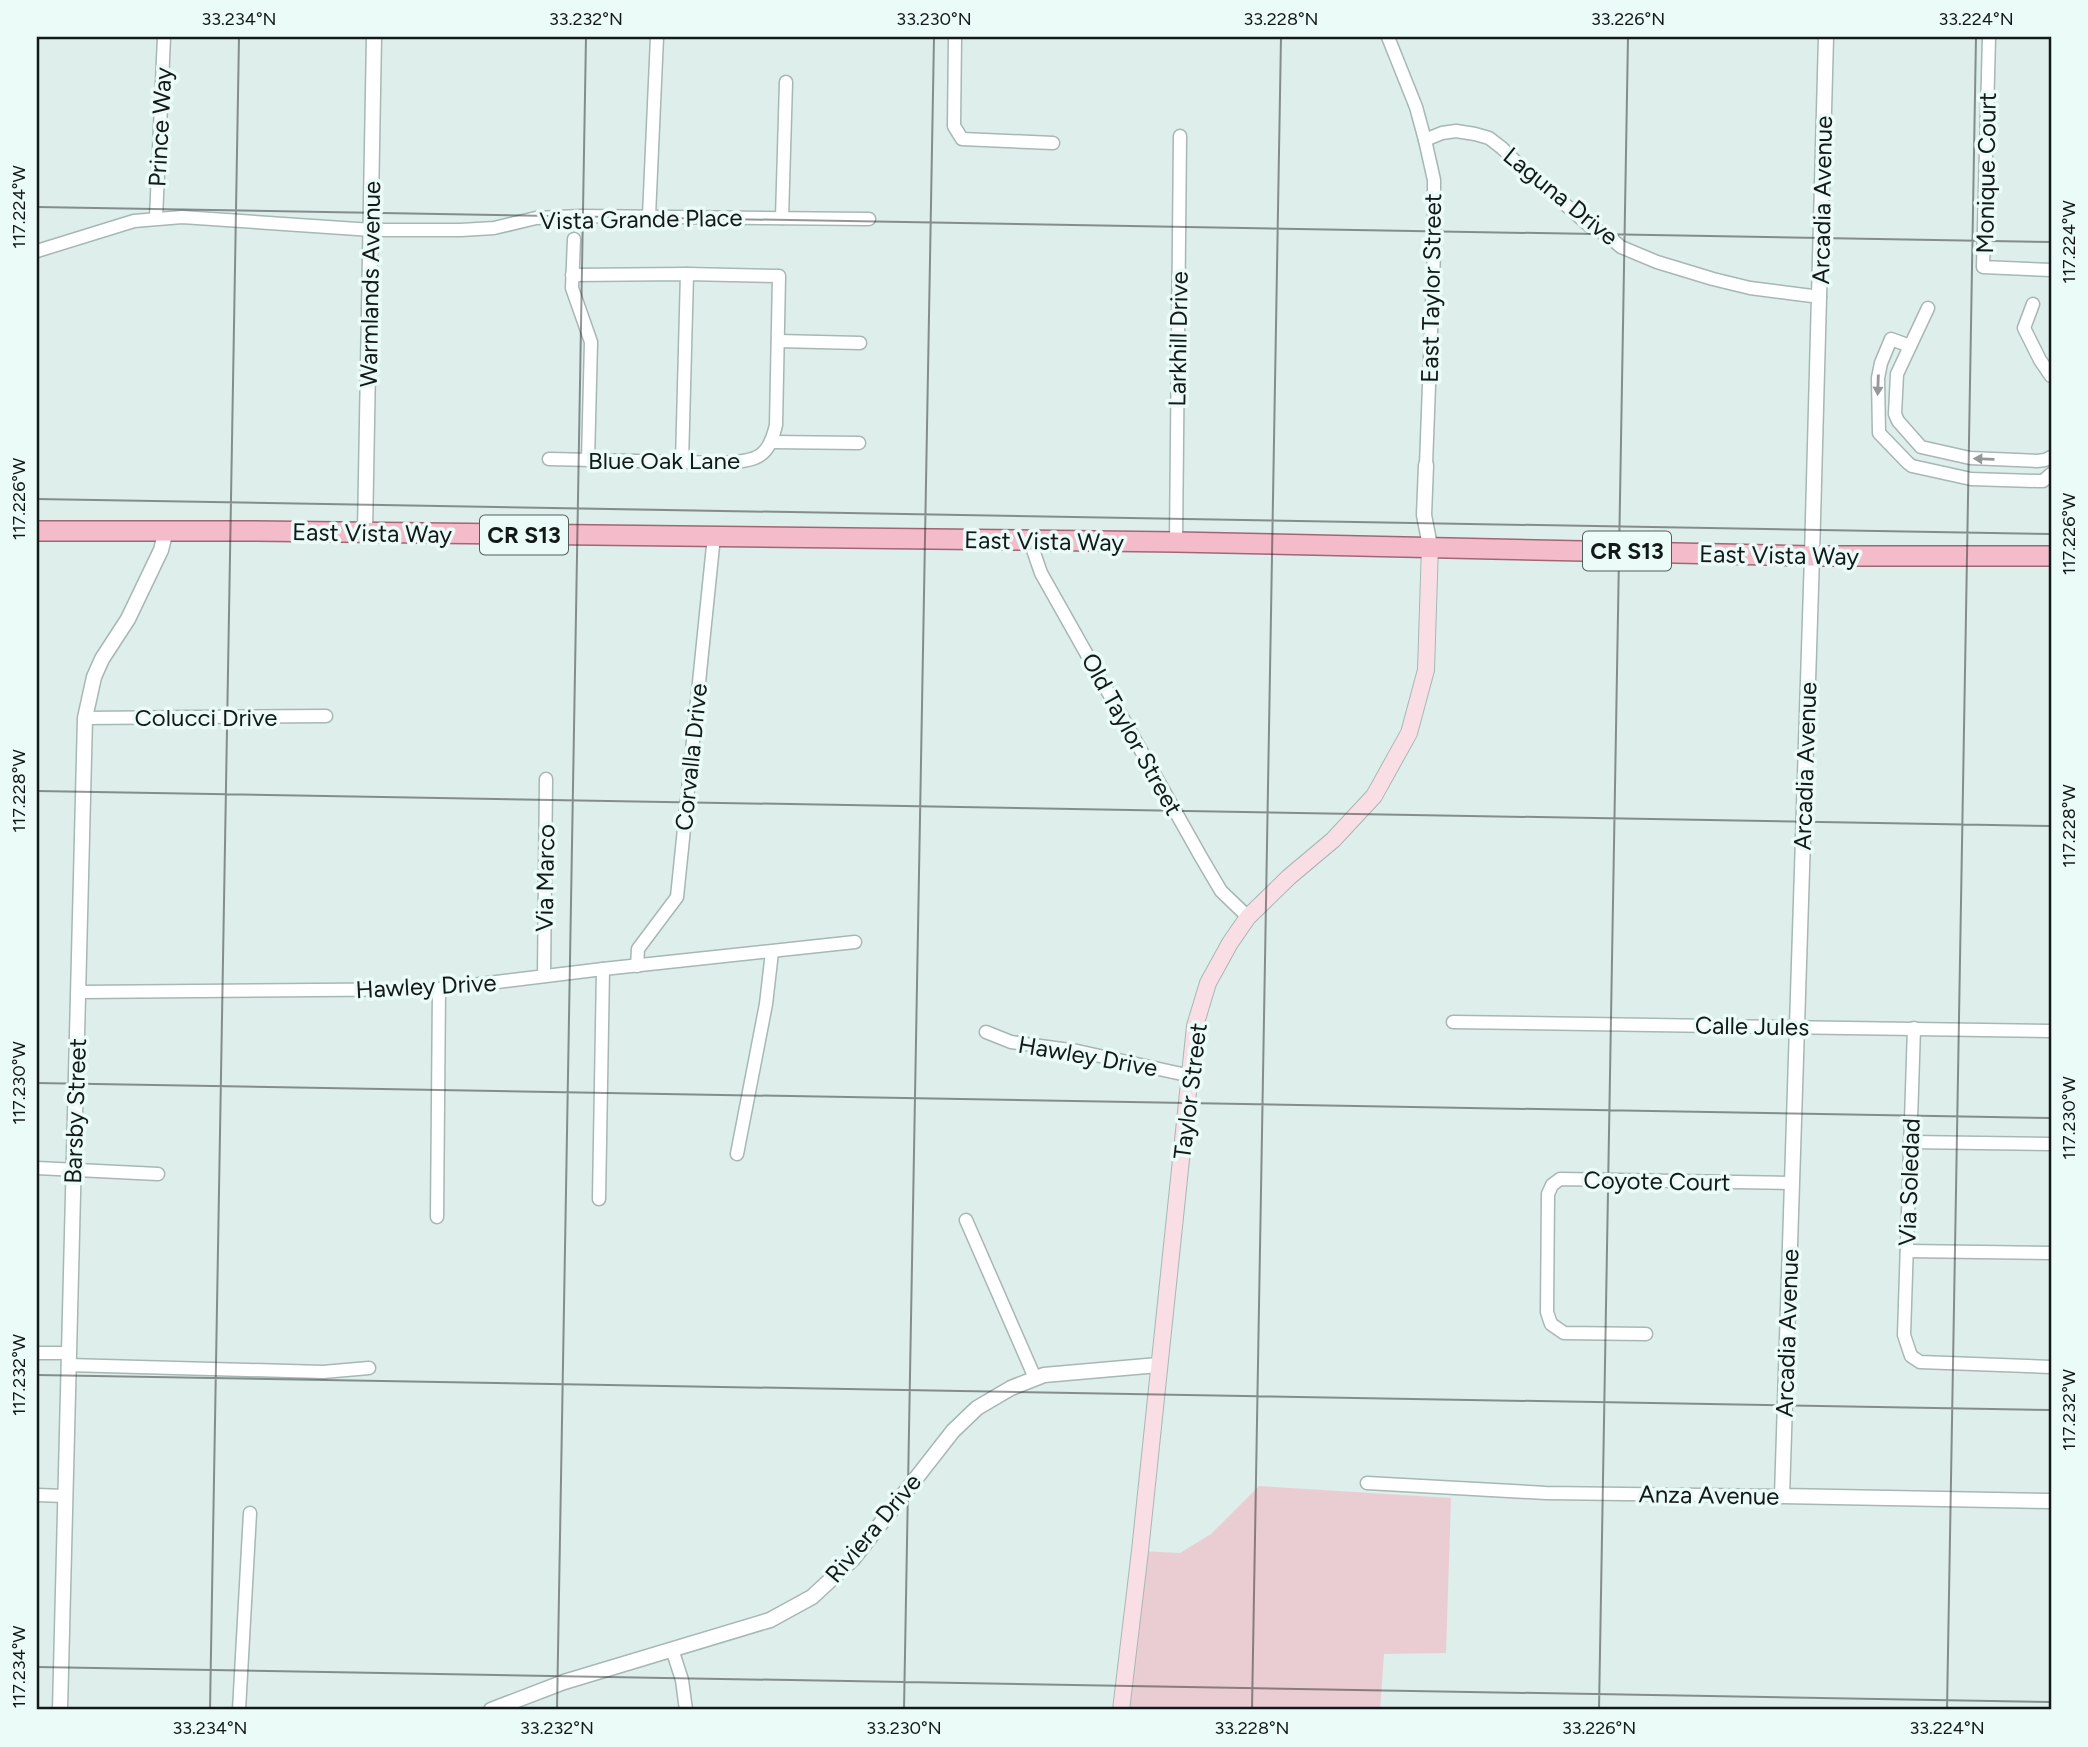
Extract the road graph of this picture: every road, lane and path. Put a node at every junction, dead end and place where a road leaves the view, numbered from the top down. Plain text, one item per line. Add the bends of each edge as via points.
1 (164, 37) edge
2 (374, 37) edge
3 (657, 37) edge
4 (955, 37) edge
5 (1388, 37) edge
6 (1826, 37) edge
7 (1989, 37) edge
8 (786, 82) dead end
9 (1180, 136) dead end
10 (1426, 139) junction
11 (1053, 142) dead end
12 (649, 216) junction
13 (156, 218) junction
14 (782, 218) junction
15 (869, 219) dead end
16 (372, 230) junction
17 (574, 239) dead end
18 (37, 251) edge
19 (2051, 270) edge
20 (687, 274) junction
21 (572, 275) junction
22 (1819, 297) junction
23 (2033, 304) dead end
24 (1928, 308) dead end
25 (778, 341) junction
26 (860, 343) dead end
27 (1909, 346) junction
28 (2051, 376) edge
29 (772, 442) junction
30 (859, 443) dead end
31 (2051, 457) edge
32 (549, 459) dead end
33 (589, 460) junction
34 (682, 462) junction
35 (1426, 465) joint
36 (2051, 474) edge
37 (166, 530) junction
38 (37, 531) edge
39 (365, 532) junction
40 (714, 536) junction
41 (1030, 541) junction
42 (1176, 542) junction
43 (1430, 546) junction
44 (1812, 556) junction
45 (2051, 556) edge
46 (326, 716) dead end
47 (85, 718) junction
48 (546, 779) dead end
49 (1248, 917) junction
50 (855, 942) dead end
51 (772, 952) junction
52 (637, 966) junction
53 (603, 969) junction
54 (544, 976) junction
55 (439, 989) junction
56 (79, 992) junction
57 (1453, 1022) dead end
58 (1796, 1026) junction
59 (1914, 1028) junction
60 (2051, 1031) edge
61 (986, 1032) dead end
62 (1191, 1076) junction
63 (1910, 1142) junction
64 (2051, 1144) edge
65 (737, 1154) dead end
66 (37, 1168) edge
67 (74, 1169) junction
68 (158, 1174) dead end
69 (1792, 1183) junction
70 (599, 1199) dead end
71 (437, 1217) dead end
72 (966, 1220) dead end
73 (1907, 1251) junction
74 (2051, 1253) edge
75 (1646, 1334) dead end
76 (37, 1353) edge
77 (69, 1359) junction
78 (1158, 1365) junction
79 (2051, 1367) edge
80 (369, 1368) dead end
81 (1035, 1378) junction
82 (1367, 1483) dead end
83 (37, 1495) edge
84 (65, 1496) junction
85 (1782, 1496) junction
86 (2051, 1501) edge
87 (250, 1513) dead end
88 (672, 1649) junction
89 (60, 1710) edge
90 (239, 1710) edge
91 (491, 1710) edge
92 (686, 1710) edge
93 (1121, 1710) edge

1 - 13 street, Prince Way
2 - 16 street, Warmlands Avenue
3 - 12 street
4 - 11 street via 954,126 962,139
5 - 10 street, East Taylor Street
6 - 22 street, Arcadia Avenue
7 - 19 street, Monique Court via 1983,267
8 - 14 street
9 - 42 street, Larkhill Drive
10 - 22 street, Laguna Drive via 1456,131 1489,138 1591,227 1621,247 1657,262 1750,288
10 - 35 street, East Taylor Street via 1434,180 1434,240
12 - 14 street, Vista Grande Place
12 - 16 street, Vista Grande Place via 536,218 461,230
13 - 16 street, Vista Grande Place
13 - 18 street, Vista Grande Place
14 - 15 street, Vista Grande Place
16 - 39 street, Warmlands Avenue
17 - 21 street
20 - 21 street
20 - 25 street via 779,276
20 - 34 street
21 - 33 street via 572,288 591,342
22 - 44 street, Arcadia Avenue
23 - 28 street via 2024,328
24 - 27 street
25 - 26 street
25 - 29 street
31 -> 27 street via 2037,461 1970,458 1918,444 1895,414 1896,374
27 -> 36 street via 1891,339 1878,378 1878,428 1908,463 1971,479 2043,481
29 - 30 street
29 - 34 street, Blue Oak Lane via 749,461
32 - 33 street, Blue Oak Lane
33 - 34 street, Blue Oak Lane
35 - 43 street, East Taylor Street via 1424,515
37 - 38 main road, East Vista Way / CR S13
37 - 39 main road, East Vista Way / CR S13
37 - 47 street, Barsby Street via 128,619 102,659
39 - 40 main road, East Vista Way / CR S13
40 - 41 main road, East Vista Way / CR S13
40 - 52 street, Corvalla Drive via 677,897 638,949
41 - 42 main road, East Vista Way / CR S13
41 - 49 street, Old Taylor Street via 1041,573 1201,857 1221,891
42 - 43 main road, East Vista Way / CR S13
43 - 44 main road, East Vista Way / CR S13
43 - 49 main road, Taylor Street via 1426,670 1409,733 1374,796
44 - 45 main road, East Vista Way / CR S13
44 - 58 street, Arcadia Avenue
46 - 47 street, Colucci Drive
47 - 56 street, Barsby Street
48 - 54 street, Via Marco
49 - 62 main road, Taylor Street via 1208,983 1195,1026
50 - 51 street, Hawley Drive
51 - 52 street, Hawley Drive
51 - 65 street
52 - 53 street, Hawley Drive
53 - 54 street, Hawley Drive
53 - 70 street
54 - 55 street, Hawley Drive
55 - 56 street, Hawley Drive
55 - 71 street
56 - 67 street, Barsby Street
57 - 58 street, Calle Jules
58 - 59 street, Calle Jules
58 - 69 street, Arcadia Avenue
59 - 60 street, Calle Jules
59 - 63 street, Via Soledad
61 - 62 street, Hawley Drive via 1011,1042
62 - 78 main road, Taylor Street
63 - 64 street
63 - 73 street, Via Soledad
66 - 67 street
67 - 68 street
67 - 77 street, Barsby Street
69 - 75 street, Coyote Court via 1560,1179 1552,1185 1548,1194 1547,1312 1551,1324 1564,1333
69 - 85 street, Arcadia Avenue
72 - 81 street
73 - 74 street
73 - 79 street, Via Soledad via 1904,1335 1911,1356 1920,1362
76 - 77 street
77 - 80 street via 323,1372
77 - 84 street, Barsby Street
78 - 81 street, Riviera Drive
78 - 93 main road, Taylor Street
81 - 88 street, Riviera Drive via 977,1408 953,1431 853,1559 812,1597 770,1620
82 - 85 street, Anza Avenue via 1546,1493
83 - 84 street
84 - 89 street, Barsby Street
85 - 86 street, Anza Avenue
87 - 90 street
88 - 91 street, Riviera Drive
88 - 92 street

